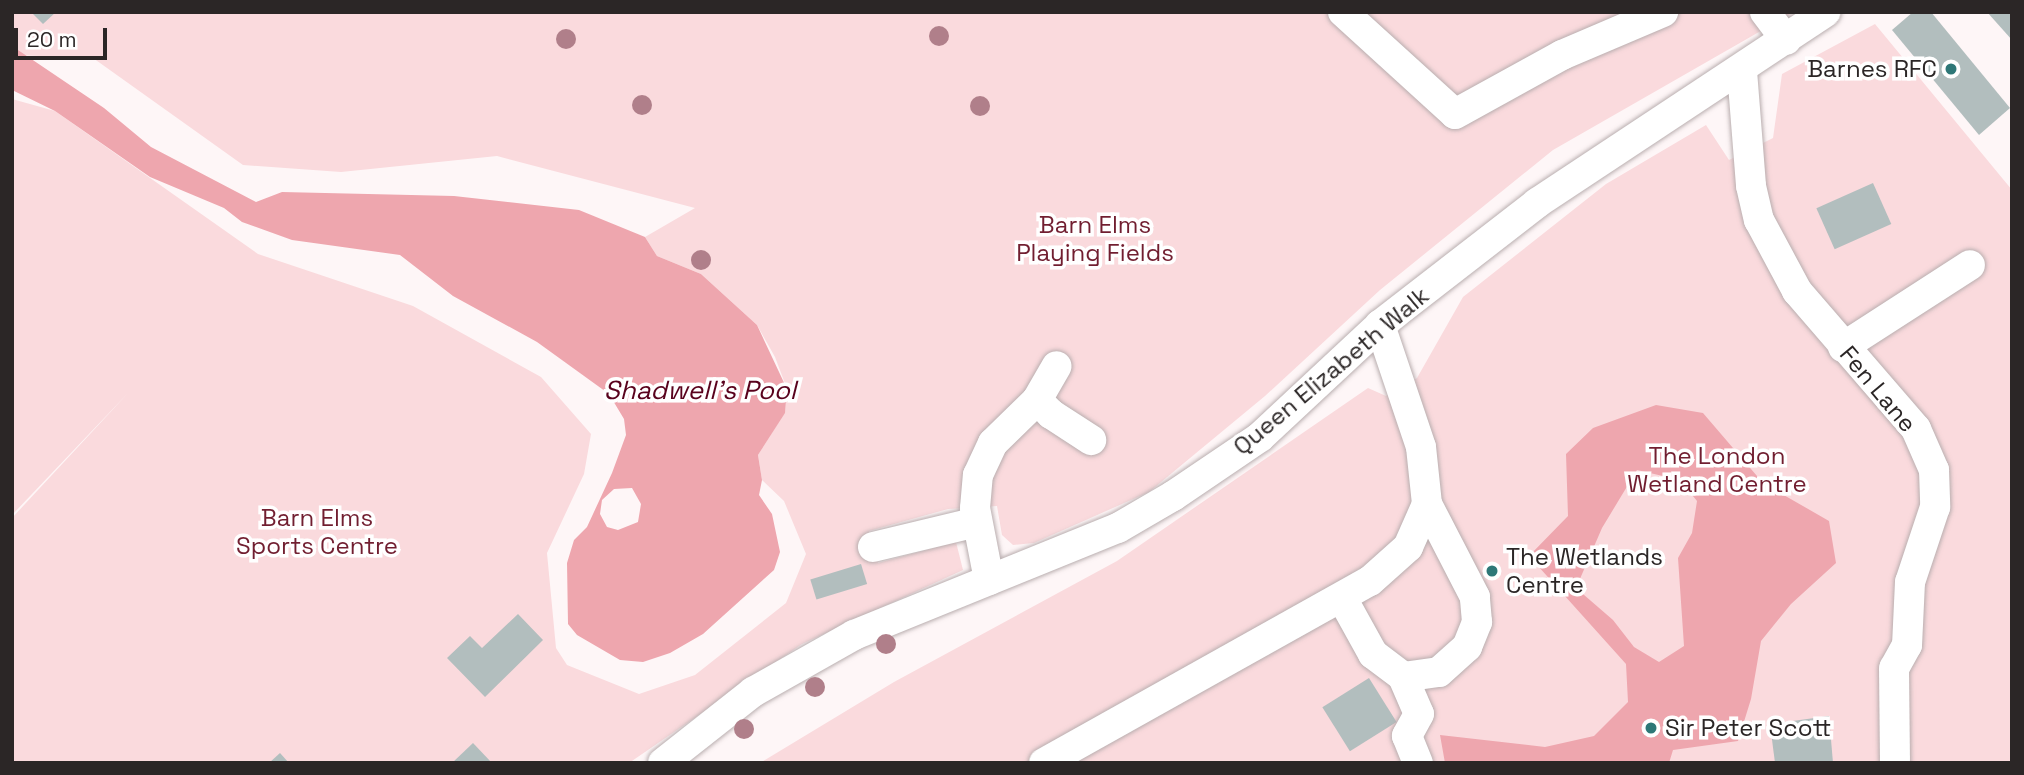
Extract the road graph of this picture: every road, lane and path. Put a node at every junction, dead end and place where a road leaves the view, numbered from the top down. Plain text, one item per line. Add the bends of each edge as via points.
1 (1343, 12) edge
2 (1663, 12) edge
3 (1765, 12) edge
4 (1826, 12) edge
5 (1786, 40) junction
6 (1742, 71) junction
7 (1970, 265) dead end
8 (1380, 325) junction
9 (1843, 347) junction
10 (1057, 366) dead end
11 (1037, 400) junction
12 (1091, 440) dead end
13 (1427, 504) junction
14 (977, 522) junction
15 (873, 547) dead end
16 (989, 580) junction
17 (1342, 598) junction
18 (1403, 677) junction
19 (663, 763) edge
20 (1044, 763) edge
21 (1418, 763) edge
22 (1895, 763) edge

1 - 2 street via 1455,114 1562,55
3 - 5 street
4 - 5 street, Queen Elizabeth Walk
5 - 6 street, Queen Elizabeth Walk
6 - 8 street, Queen Elizabeth Walk via 1537,203
6 - 9 street, Fen Lane via 1751,186 1759,220 1797,291
7 - 9 street
8 - 13 street via 1421,447
8 - 16 street, Queen Elizabeth Walk via 1260,437 1173,496 1118,528
9 - 22 street, Fen Lane via 1916,429 1934,470 1935,507 1910,582 1907,645 1894,668
10 - 11 street
11 - 12 street
11 - 14 street via 993,443 974,491
13 - 17 street via 1408,547 1370,581
13 - 18 street via 1475,597 1477,622 1467,647 1439,672
14 - 15 street
14 - 16 street
16 - 19 street, Queen Elizabeth Walk via 854,635 775,680
17 - 18 street via 1373,654
17 - 20 street
18 - 21 street via 1419,714 1408,736

